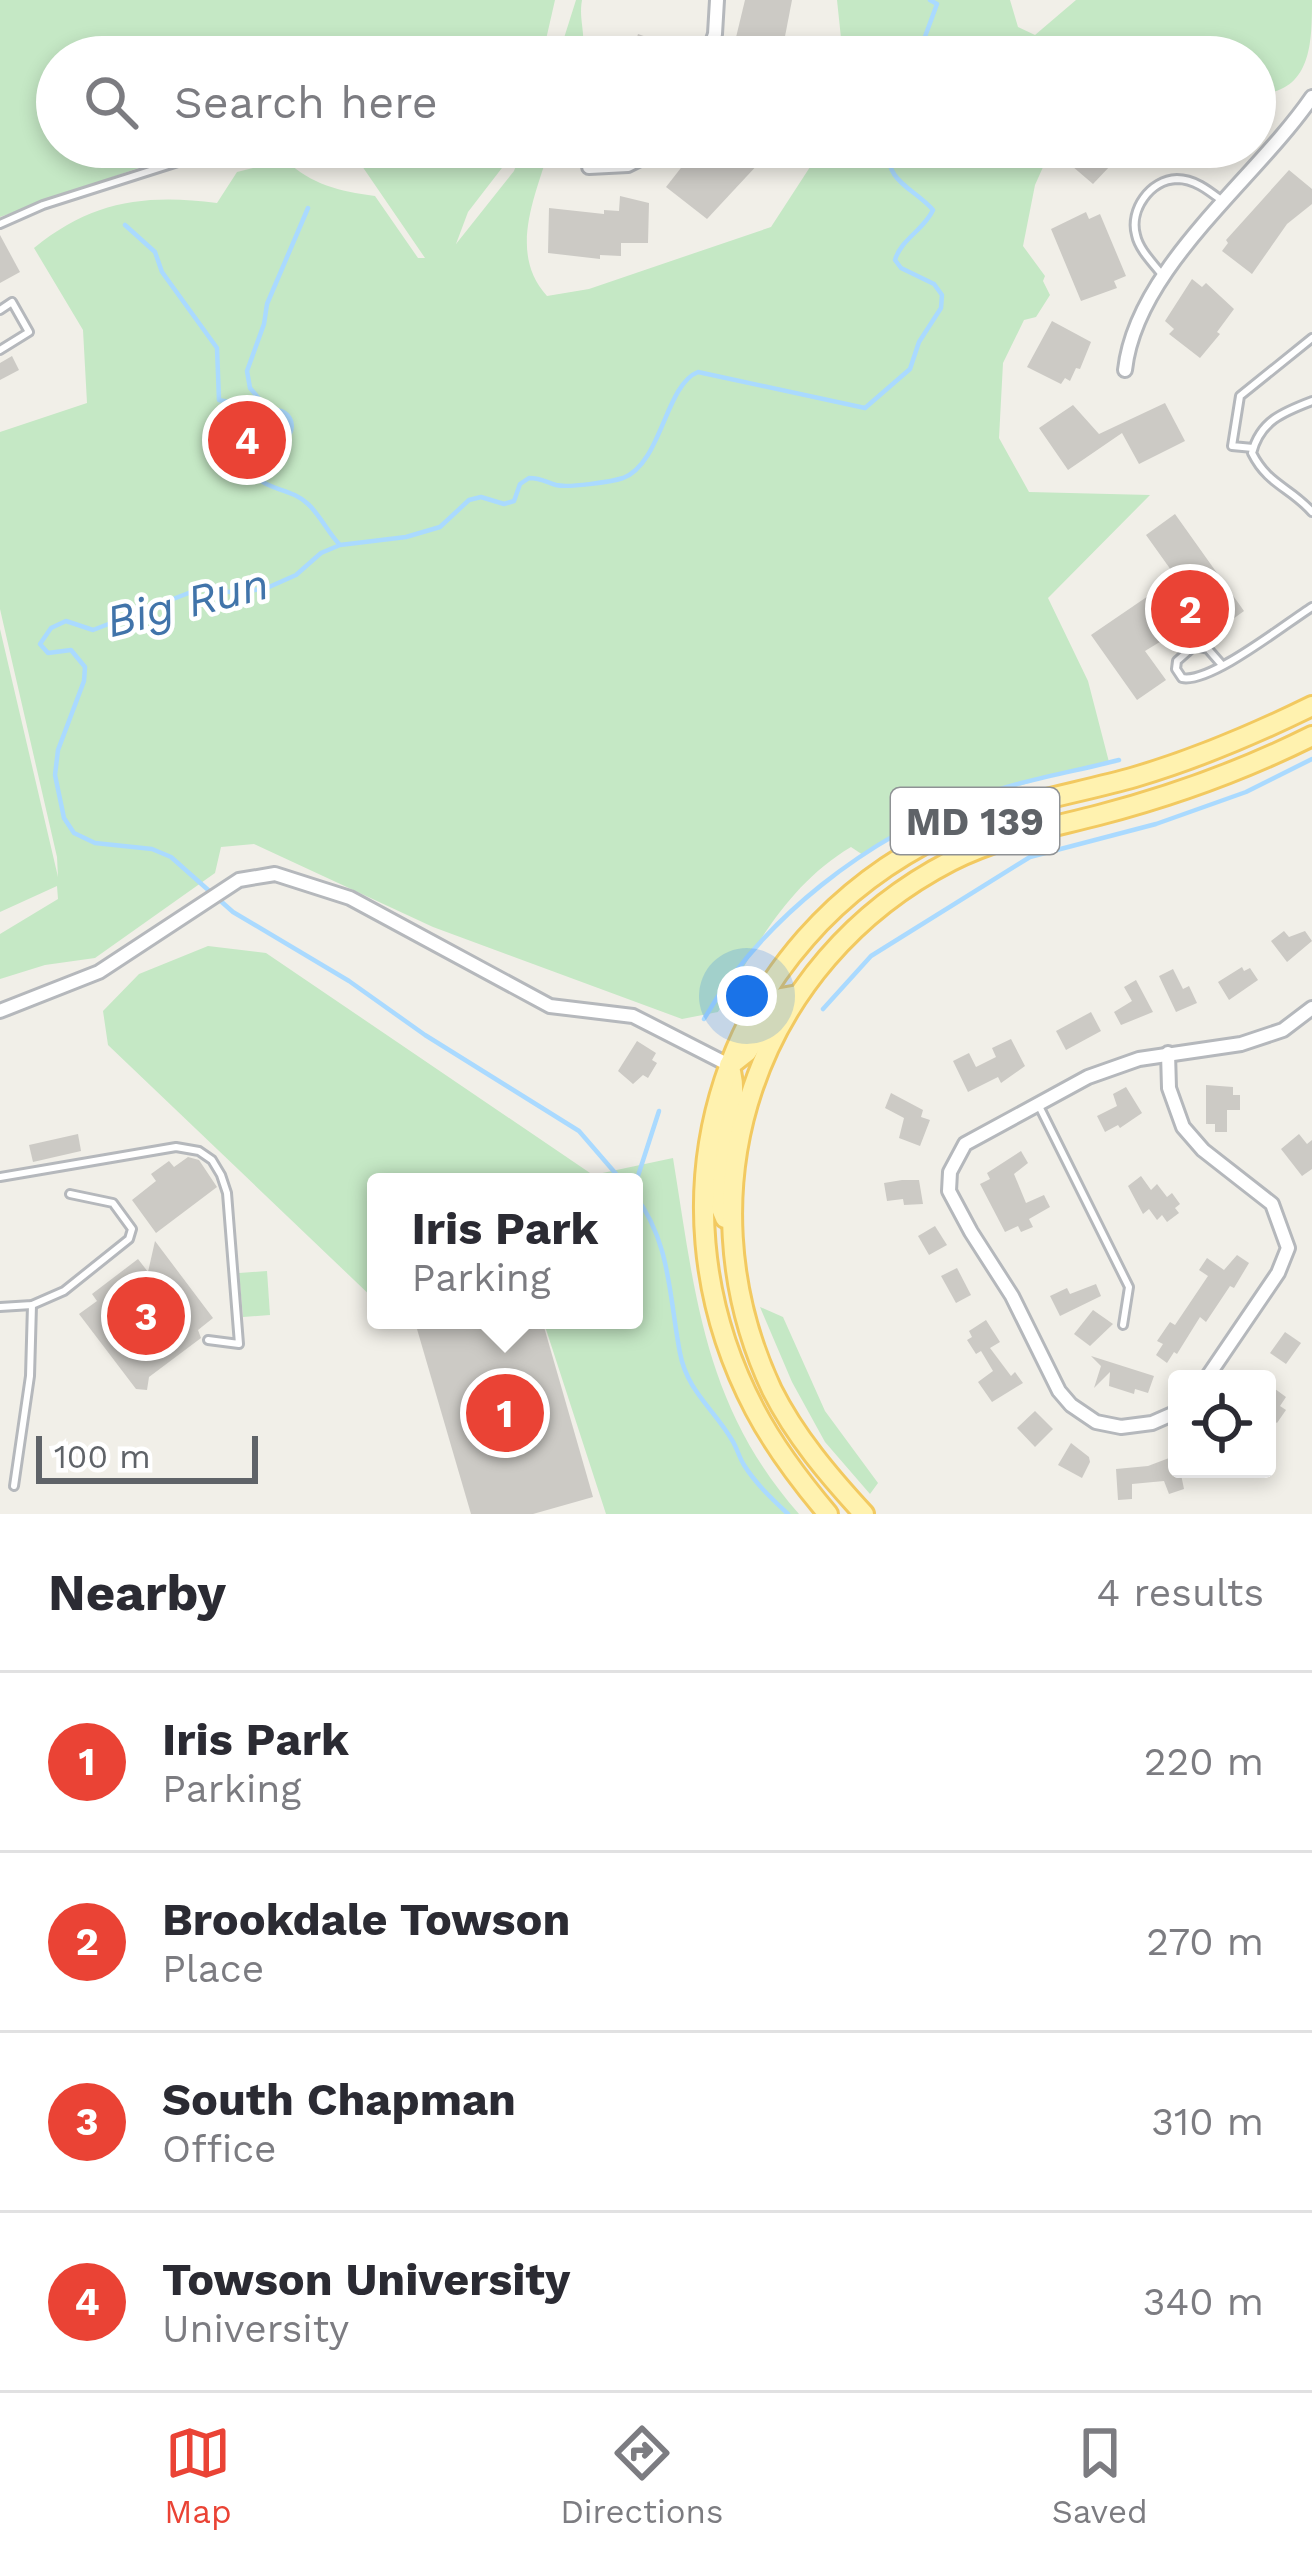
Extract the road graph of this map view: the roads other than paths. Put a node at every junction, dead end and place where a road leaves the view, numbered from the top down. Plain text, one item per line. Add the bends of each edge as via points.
1 (718, 0) edge
2 (714, 36) edge
3 (1312, 97) edge
4 (1276, 140) edge
5 (159, 168) edge
6 (1252, 168) edge
7 (1224, 202) junction
8 (0, 224) edge
9 (1163, 276) junction
10 (0, 310) edge
11 (1312, 338) edge
12 (0, 350) edge
13 (1125, 370) dead end
14 (1312, 401) edge
15 (1253, 448) junction
16 (1312, 512) edge
17 (1312, 607) edge
18 (1222, 664) junction
19 (1312, 706) edge
20 (1312, 736) edge
21 (799, 995) junction
22 (1312, 1008) edge
23 (0, 1011) edge
24 (1168, 1053) junction
25 (729, 1065) junction
26 (1038, 1104) junction
27 (0, 1177) edge
28 (70, 1194) dead end
29 (732, 1232) junction
30 (32, 1305) junction
31 (0, 1307) edge
32 (1124, 1325) dead end
33 (208, 1340) dead end
34 (1212, 1370) edge
35 (1168, 1416) edge
36 (14, 1486) dead end
37 (828, 1514) edge
38 (864, 1514) edge

1 - 2 street
3 - 4 street
5 - 8 lane
6 - 7 street
7 - 9 street
7 - 9 lane via 1176,179 1143,198 1136,236
9 - 13 street via 1129,337
10 - 12 lane via 12,302 29,332
11 - 15 lane via 1240,395 1232,446
14 - 15 lane via 1278,414
15 - 16 lane via 1262,473
17 - 18 lane
18 - 18 lane via 1189,681 1176,670 1194,646
19 - 25 main road, MD 139 via 1193,758 976,820 904,855 803,939 760,1000
20 - 21 main road, MD 139 via 1184,790 968,853 869,916
21 - 25 main road via 781,998 747,1052
21 - 29 main road, MD 139 via 745,1114
22 - 24 street via 1282,1030 1241,1044
23 - 25 street via 99,972 254,874 275,874 386,915 539,1001 633,1016
24 - 26 street via 1088,1077
24 - 34 street via 1183,1127 1272,1204 1288,1248
25 - 29 main road via 735,1087 718,1186
25 - 37 main road, MD 139 via 704,1168 704,1241 715,1297 752,1406
26 - 32 lane via 1130,1287
26 - 35 street via 965,1144 949,1191 1071,1405 1121,1427
27 - 33 lane via 176,1147 212,1160 227,1193 239,1344
28 - 30 lane via 112,1203 132,1229 118,1251 64,1292
29 - 38 main road, MD 139 via 735,1271 773,1391 818,1462
30 - 31 lane
30 - 36 lane

